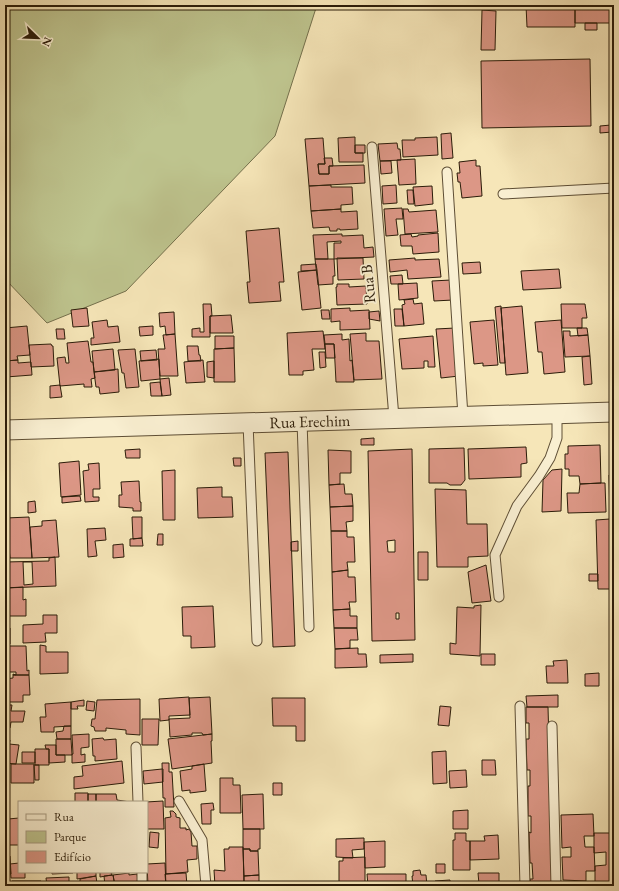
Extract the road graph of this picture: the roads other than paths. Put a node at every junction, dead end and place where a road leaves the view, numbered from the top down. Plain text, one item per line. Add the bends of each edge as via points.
1 (372, 147) dead end
2 (447, 172) dead end
3 (614, 188) edge
4 (503, 194) dead end
5 (614, 412) edge
6 (557, 414) junction
7 (463, 416) junction
8 (394, 418) junction
9 (302, 421) junction
10 (248, 423) junction
11 (5, 430) edge
12 (499, 597) dead end
13 (309, 627) dead end
14 (257, 641) dead end
15 (520, 706) dead end
16 (552, 726) dead end
17 (136, 747) dead end
18 (179, 800) dead end
19 (138, 801) edge
20 (142, 873) edge
21 (142, 886) edge
22 (206, 886) edge
23 (525, 886) edge
24 (556, 886) edge

1 - 8 lane, Rua B
2 - 7 lane
3 - 4 lane
5 - 6 street, Rua Erechim
6 - 7 street, Rua Erechim
6 - 12 lane via 557,438 550,458 517,506 495,555
7 - 8 street, Rua Erechim
8 - 9 street, Rua Erechim
9 - 10 street, Rua Erechim
9 - 13 lane
10 - 11 street, Rua Erechim
10 - 14 lane
15 - 23 lane
16 - 24 lane
17 - 19 lane
18 - 22 lane via 202,840
20 - 21 lane

